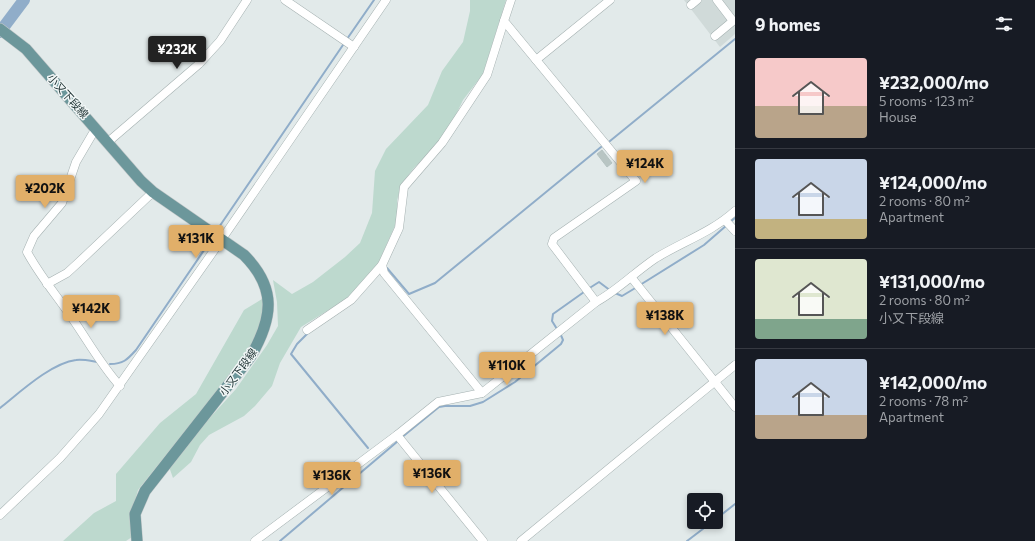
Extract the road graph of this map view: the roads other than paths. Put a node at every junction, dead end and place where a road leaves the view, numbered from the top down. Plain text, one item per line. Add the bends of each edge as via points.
1 (247, 0) edge
2 (285, 0) edge
3 (386, 0) edge
4 (511, 0) edge
5 (610, 0) edge
6 (717, 0) edge
7 (504, 21) junction
8 (0, 29) edge
9 (715, 36) dead end
10 (354, 47) junction
11 (536, 60) junction
12 (96, 128) junction
13 (108, 142) junction
14 (153, 192) junction
15 (735, 211) edge
16 (725, 220) junction
17 (735, 231) edge
18 (222, 240) junction
19 (382, 266) junction
20 (631, 278) junction
21 (48, 284) junction
22 (596, 302) junction
23 (307, 330) dead end
24 (735, 365) edge
25 (714, 382) junction
26 (120, 386) junction
27 (482, 393) junction
28 (735, 407) edge
29 (397, 435) junction
30 (0, 514) edge
31 (137, 541) edge
32 (255, 541) edge
33 (483, 541) edge
34 (521, 541) edge

1 - 13 street via 220,41 200,64
2 - 10 street
3 - 10 street
4 - 7 street
5 - 11 street
6 - 9 street via 733,21
7 - 11 street
7 - 19 street via 487,75 442,143 404,187 399,228
8 - 12 main road, 小又下段線 via 26,49
10 - 18 street
11 - 22 street via 636,181 554,238 552,244
12 - 13 main road, 小又下段線
12 - 21 street via 76,162 62,203 34,236 27,252
13 - 14 main road, 小又下段線
14 - 18 main road, 小又下段線
14 - 21 street via 67,273
15 - 16 street
16 - 17 street
16 - 20 street via 656,258
18 - 26 street
18 - 31 main road, 小又下段線 via 244,255 257,268 265,283 269,310 265,328 251,356 145,490 135,514
19 - 23 street via 351,300
19 - 27 street via 384,273
20 - 22 street
20 - 25 street
21 - 26 street via 108,373
22 - 27 street
24 - 25 street
25 - 28 street
25 - 34 street
26 - 30 street via 60,458
27 - 29 street via 438,402
29 - 32 street
29 - 33 street

